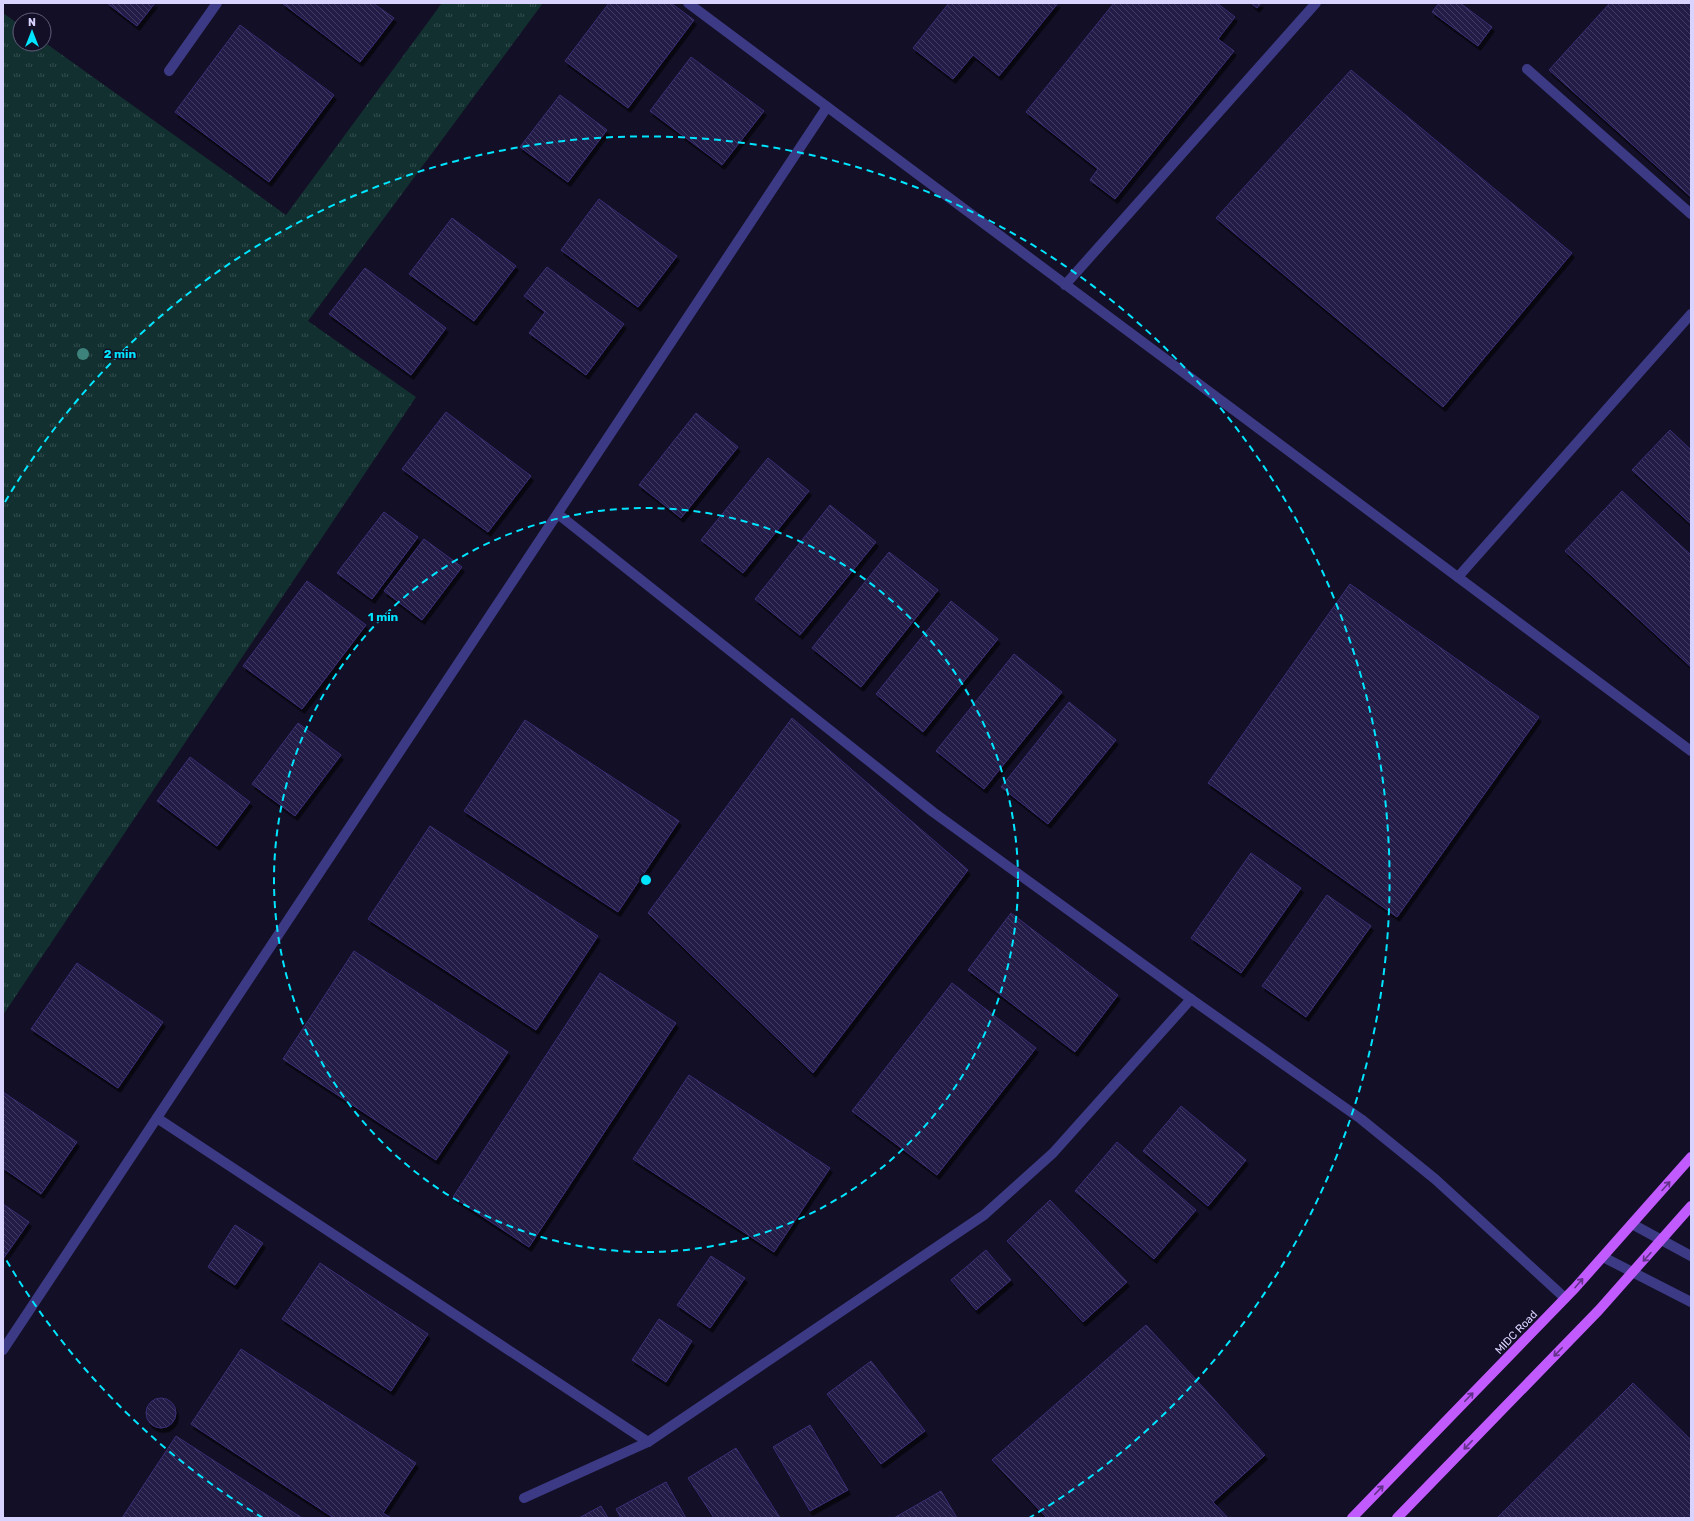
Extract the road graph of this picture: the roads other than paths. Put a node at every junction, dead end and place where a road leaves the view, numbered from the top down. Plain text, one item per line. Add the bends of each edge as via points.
1 (217, 3) edge
2 (688, 3) edge
3 (1316, 3) edge
4 (1527, 69) dead end
5 (169, 71) dead end
6 (827, 107) junction
7 (1691, 214) edge
8 (1065, 285) junction
9 (1691, 314) edge
10 (558, 514) junction
11 (1458, 577) junction
12 (1691, 751) edge
13 (1191, 999) junction
14 (157, 1118) junction
15 (1691, 1157) edge
16 (1691, 1206) edge
17 (1632, 1224) junction
18 (1661, 1240) junction
19 (1691, 1256) edge
20 (1603, 1257) junction
21 (1633, 1272) junction
22 (1566, 1298) junction
23 (1691, 1302) edge
24 (3, 1350) edge
25 (648, 1442) junction
26 (524, 1498) dead end
27 (1352, 1518) edge
28 (1397, 1518) edge

1 - 5 street
2 - 6 street
3 - 8 street
4 - 7 street
6 - 8 street
6 - 10 street
8 - 11 street
9 - 11 street
10 - 13 street via 933,812
10 - 14 street
11 - 12 street
13 - 22 street via 1361,1119 1436,1179
13 - 25 street via 1053,1153 984,1215
14 - 24 street
14 - 25 street
17 -> 15 main road, MIDC Road
16 - 18 main road
17 - 18 street
17 - 20 main road, MIDC Road
18 - 19 street
18 -> 21 main road
20 - 21 street
22 -> 20 main road, MIDC Road
21 - 23 street
21 -> 28 main road
27 -> 22 main road, MIDC Road
25 - 26 street

